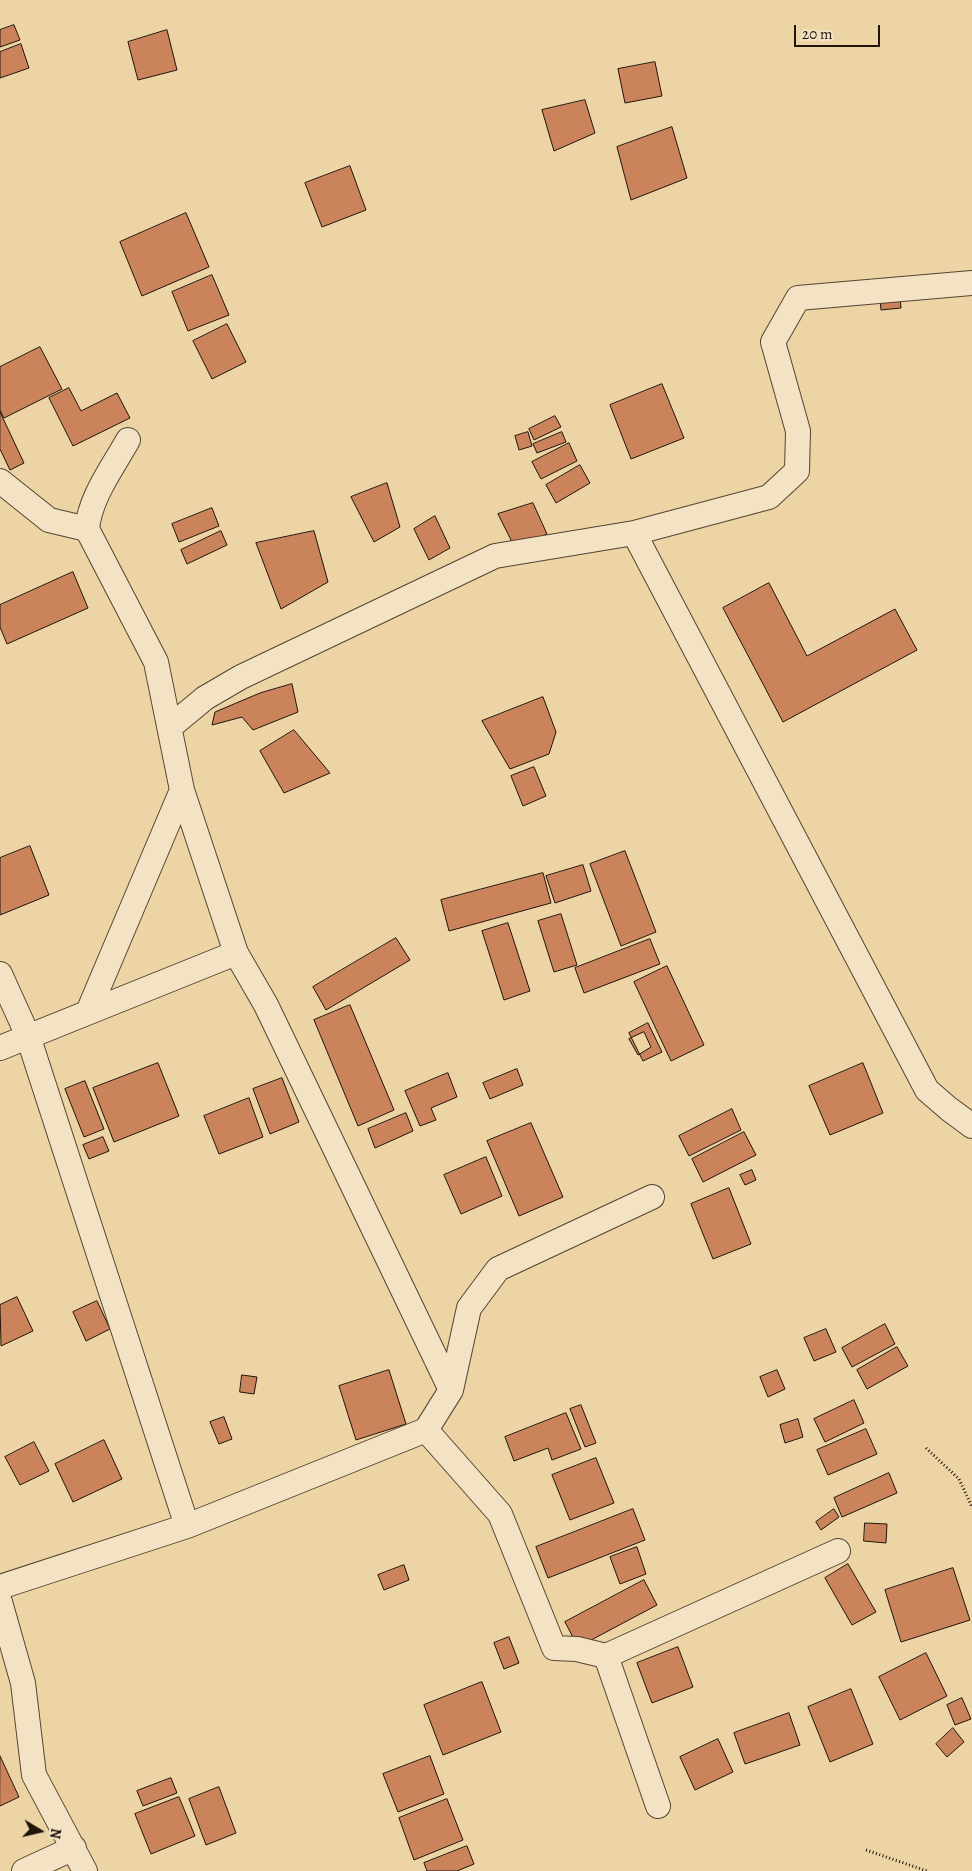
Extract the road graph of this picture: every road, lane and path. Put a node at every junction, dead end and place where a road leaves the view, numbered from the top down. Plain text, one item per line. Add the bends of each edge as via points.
1 (972, 283) edge
2 (128, 440) dead end
3 (0, 481) edge
4 (87, 529) junction
5 (634, 533) junction
6 (170, 727) junction
7 (182, 790) junction
8 (236, 953) junction
9 (0, 974) edge
10 (88, 1012) junction
11 (28, 1036) junction
12 (0, 1048) edge
13 (972, 1126) edge
14 (652, 1197) dead end
15 (451, 1390) junction
16 (426, 1430) junction
17 (926, 1448) dead end
18 (972, 1507) edge
19 (187, 1526) junction
20 (838, 1551) dead end
21 (0, 1587) edge
22 (0, 1602) edge
23 (606, 1656) junction
24 (658, 1806) dead end
25 (74, 1848) junction
26 (866, 1850) dead end
27 (24, 1871) edge
28 (85, 1871) edge
29 (926, 1871) edge

1 - 5 street via 798,298 773,342 798,431 797,471 769,497
2 - 4 street via 94,502
3 - 4 street via 49,520
4 - 6 street via 156,662
5 - 6 street via 496,556 241,677 205,698
5 - 13 street via 927,1090
6 - 7 street
7 - 8 street
7 - 10 street
8 - 10 street
8 - 15 street via 266,1005
9 - 11 street
10 - 11 street
11 - 12 street
11 - 19 street
14 - 15 street via 498,1269 469,1308
15 - 16 street
16 - 19 street
16 - 23 street via 500,1514 554,1648
17 - 18 path via 959,1479
19 - 21 street
20 - 23 street
22 - 25 street via 24,1683 34,1775
23 - 24 street
25 - 27 street
25 - 28 street
26 - 29 path

